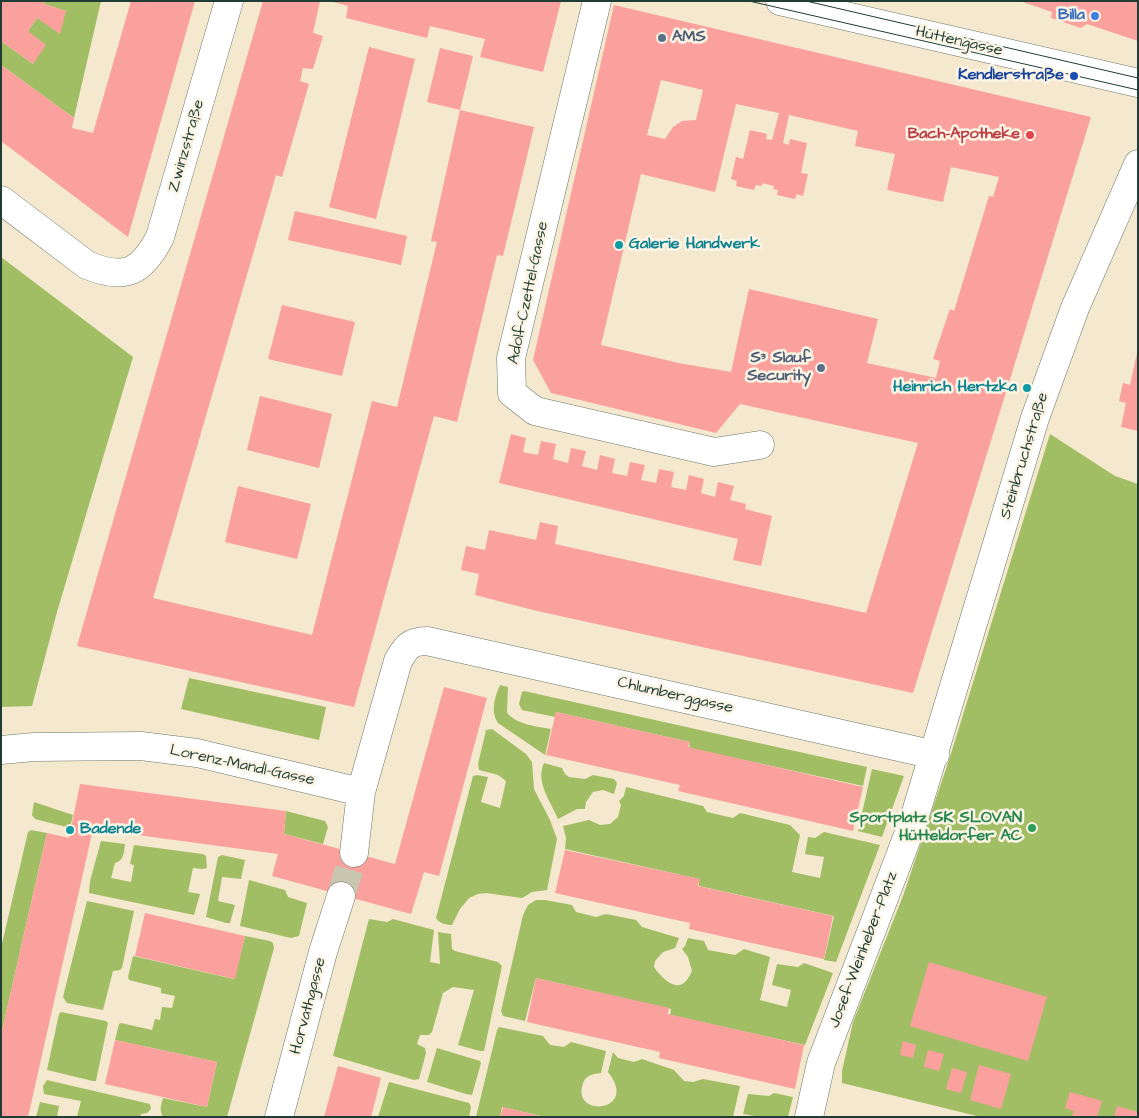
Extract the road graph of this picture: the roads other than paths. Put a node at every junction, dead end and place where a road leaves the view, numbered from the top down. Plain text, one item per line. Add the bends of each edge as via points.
1 (229, 1) edge
2 (597, 1) edge
3 (780, 1) edge
4 (1138, 83) edge
5 (1138, 164) edge
6 (1, 200) edge
7 (760, 445) dead end
8 (2, 754) edge
9 (935, 756) junction
10 (361, 792) junction
11 (354, 852) tunnel mouth
12 (341, 896) tunnel mouth
13 (278, 1117) edge
14 (809, 1117) edge

1 - 6 street, Zwinzstraße via 160,236 150,256 135,268 120,273 102,272 87,266
2 - 7 street, Adolf-Czettel-Gasse via 511,358 512,393 535,410 714,452
3 - 4 street, Huttengasse
5 - 9 street, Steinbruchstraße via 1074,308 1035,418
8 - 10 street, Lorenz-Mandl-Gasse via 34,747 160,748 197,753
9 - 10 street, Chlumberggasse via 511,659 416,641 406,648 398,661
9 - 14 street, Josef-Weinheber-Platz via 914,822 821,1063
10 - 11 street
12 - 13 street, Horvathgasse

